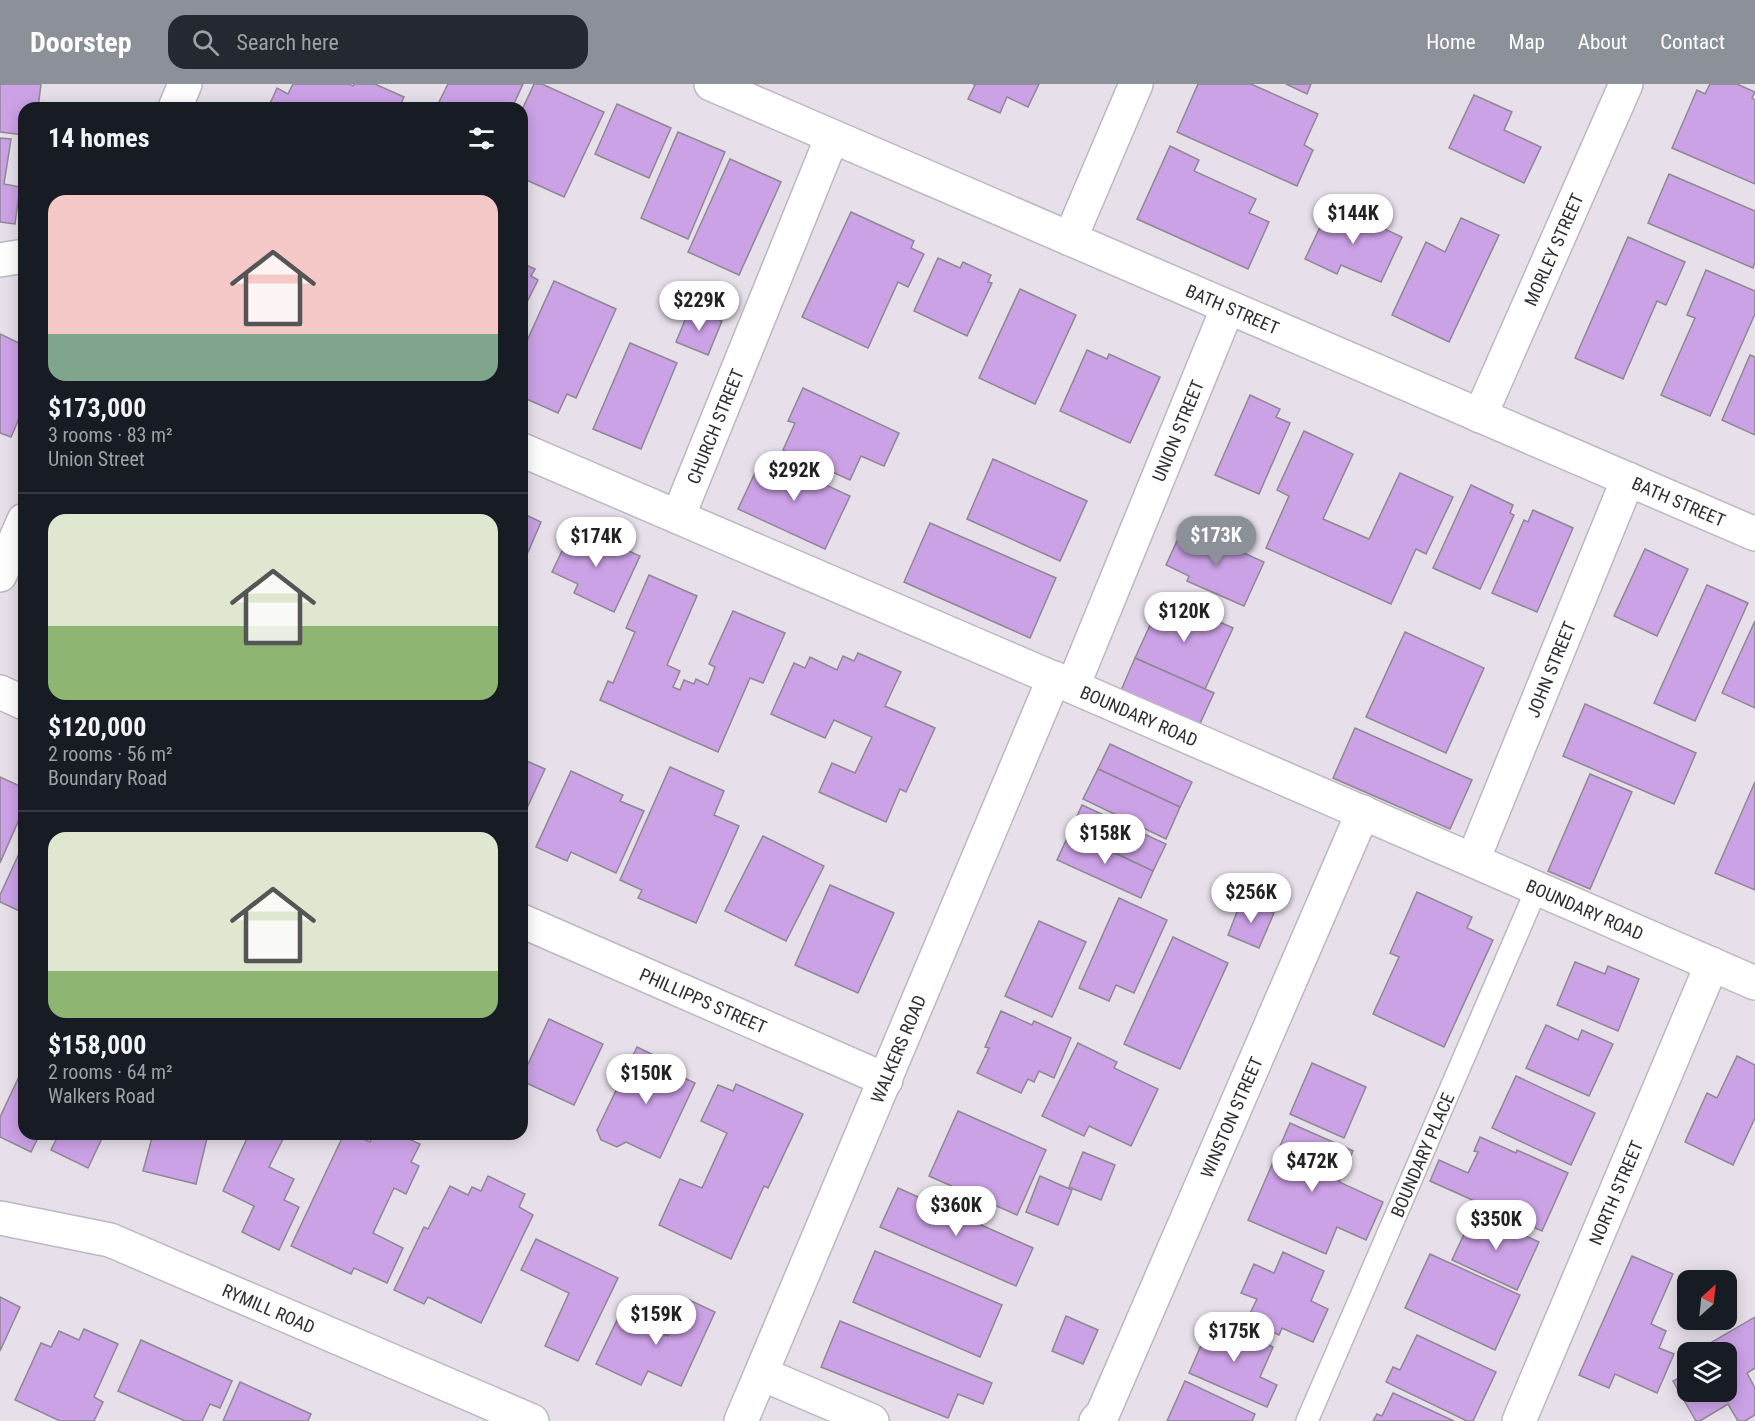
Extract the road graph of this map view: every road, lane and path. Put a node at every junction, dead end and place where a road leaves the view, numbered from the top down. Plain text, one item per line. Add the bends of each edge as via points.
1 (185, 84) edge
2 (711, 84) edge
3 (1136, 84) edge
4 (1626, 84) edge
5 (178, 102) edge
6 (832, 136) junction
7 (1070, 238) junction
8 (18, 257) edge
9 (0, 260) edge
10 (1228, 307) junction
11 (1480, 416) junction
12 (528, 453) edge
13 (1628, 479) junction
14 (678, 518) junction
15 (18, 534) edge
16 (1755, 534) edge
17 (0, 575) edge
18 (1063, 682) junction
19 (0, 692) edge
20 (18, 700) edge
21 (1363, 812) junction
22 (1473, 860) junction
23 (1537, 888) junction
24 (528, 924) edge
25 (1712, 964) junction
26 (1755, 983) edge
27 (886, 1080) junction
28 (0, 1218) edge
29 (762, 1374) junction
30 (532, 1421) edge
31 (741, 1421) edge
32 (872, 1421) edge
33 (1096, 1421) edge
34 (1307, 1421) edge
35 (1519, 1421) edge

1 - 5 street
2 - 6 street, BATH STREET
3 - 7 street
4 - 11 street, MORLEY STREET
6 - 7 street, BATH STREET
6 - 14 street, CHURCH STREET
7 - 10 street, BATH STREET
8 - 9 street
10 - 11 street, BATH STREET
10 - 18 street, UNION STREET
11 - 13 street, BATH STREET
12 - 14 street, BOUNDARY ROAD
13 - 16 street, BATH STREET
13 - 22 street, JOHN STREET
14 - 18 street, BOUNDARY ROAD
15 - 17 street
18 - 21 street, BOUNDARY ROAD
18 - 27 street, WALKERS ROAD
19 - 20 street
21 - 22 street, BOUNDARY ROAD
21 - 33 street, WINSTON STREET via 1103,1413
22 - 23 street, BOUNDARY ROAD
23 - 25 street, BOUNDARY ROAD
23 - 34 lane, BOUNDARY PLACE
24 - 27 street, PHILLIPPS STREET
25 - 26 street, BOUNDARY ROAD
25 - 35 street, NORTH STREET
27 - 29 street, WALKERS ROAD
28 - 30 street, RYMILL ROAD via 110,1240
29 - 31 street, WALKERS ROAD
29 - 32 street

